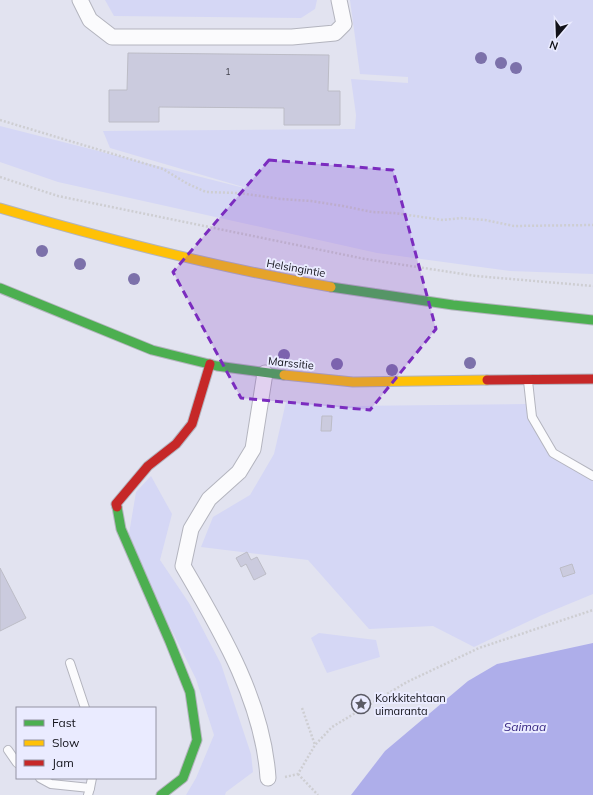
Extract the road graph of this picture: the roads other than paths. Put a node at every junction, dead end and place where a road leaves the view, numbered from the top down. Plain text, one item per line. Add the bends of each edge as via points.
1 (80, 0) edge
2 (339, 0) edge
3 (0, 208) edge
4 (0, 288) edge
5 (593, 320) edge
6 (210, 364) junction
7 (265, 373) junction
8 (593, 379) edge
9 (528, 380) junction
10 (593, 476) edge
11 (70, 663) dead end
12 (85, 707) edge
13 (8, 750) dead end
14 (16, 762) edge
15 (268, 778) road end
16 (42, 779) edge
17 (92, 779) edge
18 (89, 792) edge
19 (161, 795) edge

1 - 2 street via 90,20 112,37 292,37 335,33 344,24
3 - 5 street, Helsingintie via 140,246 246,271 370,294
4 - 6 street, Marssitie via 152,350
6 - 7 street, Marssitie
6 - 19 street via 192,424 176,444 148,466 116,504 121,530 190,692 196,740 182,778
7 - 9 street, Marssitie via 353,382
7 - 15 street via 253,449 239,472 209,499 191,529 182,566 236,664 258,720 267,755
8 - 9 street, Marssitie
9 - 10 lane via 532,418 554,454
11 - 12 lane
13 - 14 lane
16 - 18 lane via 51,784
17 - 18 lane

